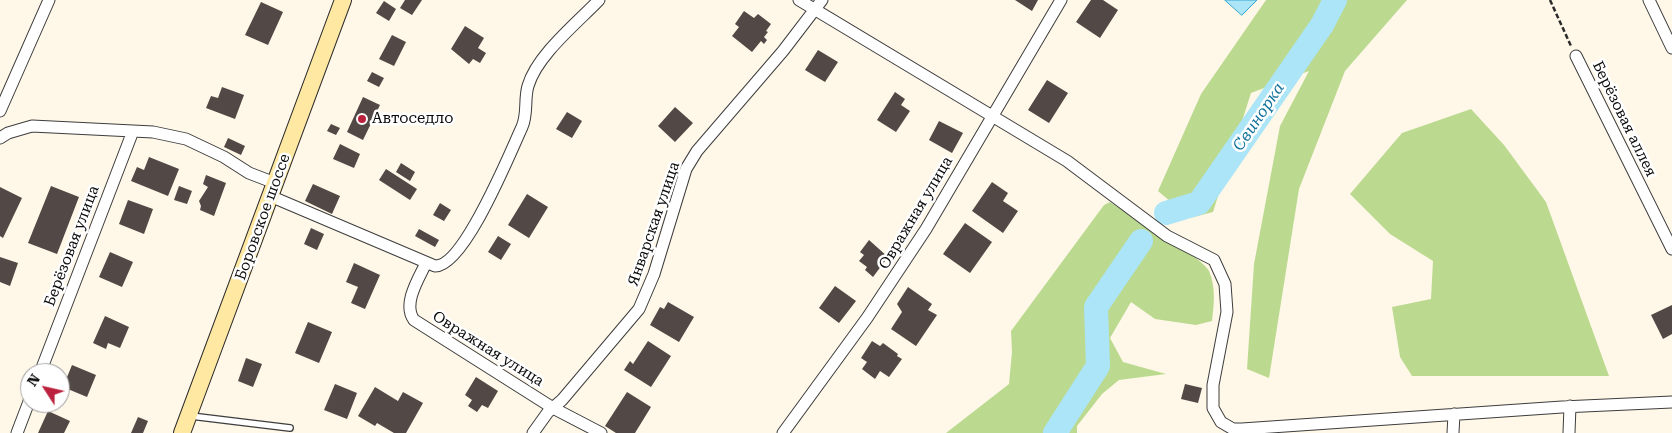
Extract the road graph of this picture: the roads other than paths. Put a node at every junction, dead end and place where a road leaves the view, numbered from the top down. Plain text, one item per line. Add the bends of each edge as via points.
1 (49, 0) edge
2 (343, 0) edge
3 (599, 0) edge
4 (799, 0) edge
5 (1061, 0) edge
6 (1649, 0) edge
7 (819, 5) edge
8 (1672, 48) edge
9 (1576, 56) road end
10 (0, 111) edge
11 (991, 116) junction
12 (133, 131) junction
13 (0, 138) edge
14 (272, 190) junction
15 (1672, 249) edge
16 (431, 265) junction
17 (44, 363) edge
18 (1672, 402) edge
19 (1570, 406) junction
20 (553, 408) junction
21 (25, 413) edge
22 (1454, 414) junction
23 (189, 416) junction
24 (290, 428) dead end
25 (1229, 430) edge
26 (17, 433) edge
27 (182, 433) edge
28 (533, 433) edge
29 (601, 433) edge
30 (783, 433) edge
31 (1453, 433) edge
32 (1568, 433) edge

1 - 10 street
2 - 14 main road, Боровское шоссе
3 - 16 street via 540,62 528,86 525,120 484,208 448,263
4 - 7 street
5 - 11 street, Овражная улица
6 - 8 street
7 - 11 street
7 - 20 street, Январская улица via 694,156 686,169 654,274 639,309
9 - 15 street, Берёзовая аллея
11 - 25 street via 1078,168 1167,236 1214,260 1225,284 1227,312 1212,398 1216,416
11 - 30 street, Овражная улица via 916,245
12 - 13 street via 32,126
12 - 14 street via 186,139 224,157
12 - 17 street, Берёзовая улица
14 - 16 street
14 - 23 main road, Боровское шоссе
16 - 20 street, Овражная улица via 411,298 409,310 414,320
18 - 19 street
19 - 22 street
19 - 32 street
20 - 28 street, Январская улица
20 - 29 street, Овражная улица
21 - 26 street
22 - 25 street
22 - 31 street
23 - 24 lane
23 - 27 main road, Боровское шоссе

